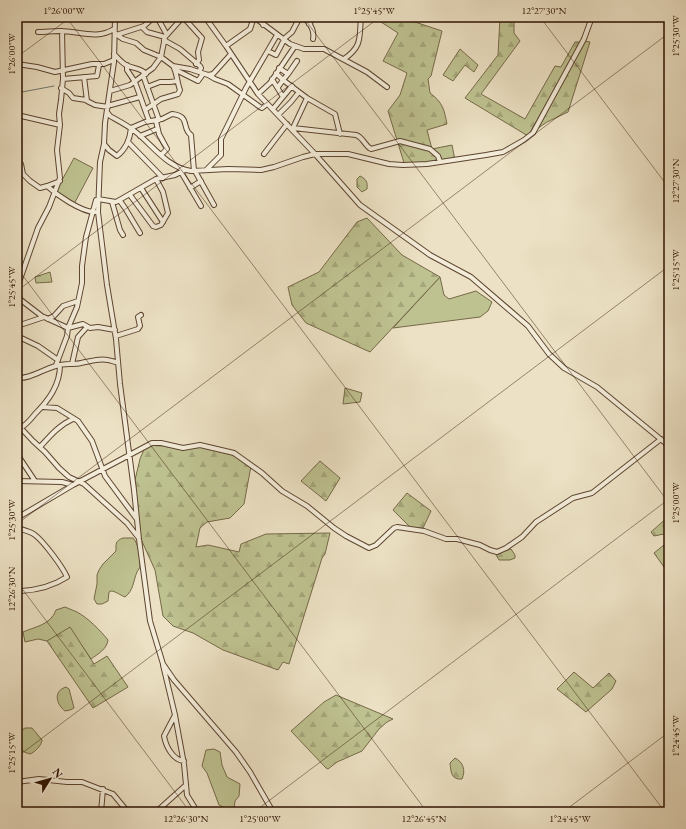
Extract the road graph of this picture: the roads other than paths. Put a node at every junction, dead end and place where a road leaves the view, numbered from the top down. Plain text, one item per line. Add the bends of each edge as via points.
1 (115, 17) edge
2 (156, 17) edge
3 (172, 17) edge
4 (206, 17) edge
5 (253, 17) edge
6 (262, 17) edge
7 (301, 17) edge
8 (314, 17) edge
9 (361, 17) edge
10 (592, 17) edge
11 (183, 18) edge
12 (309, 24) junction
13 (263, 25) junction
14 (142, 26) junction
15 (62, 31) junction
16 (38, 32) dead end
17 (115, 33) junction
18 (277, 35) junction
19 (165, 37) junction
20 (313, 39) dead end
21 (284, 40) junction
22 (226, 46) junction
23 (292, 46) junction
24 (268, 51) junction
25 (114, 53) junction
26 (232, 54) junction
27 (161, 57) junction
28 (114, 60) junction
29 (344, 60) junction
30 (297, 61) dead end
31 (17, 64) edge
32 (196, 64) junction
33 (99, 65) junction
34 (127, 65) junction
35 (173, 66) junction
36 (279, 68) junction
37 (63, 70) junction
38 (176, 70) junction
39 (276, 73) junction
40 (203, 74) junction
41 (288, 74) junction
42 (145, 75) junction
43 (84, 77) junction
44 (63, 79) junction
45 (272, 79) junction
46 (283, 80) junction
47 (177, 81) junction
48 (135, 82) junction
49 (250, 82) junction
50 (292, 86) junction
51 (387, 86) dead end
52 (147, 87) junction
53 (278, 87) junction
54 (61, 88) junction
55 (110, 91) junction
56 (299, 92) junction
57 (258, 94) junction
58 (283, 94) junction
59 (242, 96) junction
60 (140, 97) junction
61 (307, 98) junction
62 (86, 100) junction
63 (154, 104) junction
64 (268, 104) junction
65 (108, 106) junction
66 (272, 109) junction
67 (145, 110) junction
68 (107, 112) junction
69 (17, 115) edge
70 (278, 115) junction
71 (157, 120) junction
72 (149, 122) junction
73 (287, 124) junction
74 (60, 125) junction
75 (131, 128) junction
76 (157, 129) junction
77 (293, 129) junction
78 (340, 134) junction
79 (140, 136) junction
80 (128, 142) junction
81 (104, 144) junction
82 (264, 154) dead end
83 (315, 154) junction
84 (161, 155) junction
85 (17, 160) edge
86 (440, 162) junction
87 (206, 169) junction
88 (183, 171) junction
89 (194, 171) junction
90 (163, 178) junction
91 (156, 179) junction
92 (60, 182) junction
93 (201, 182) junction
94 (47, 186) junction
95 (141, 188) junction
96 (190, 188) junction
97 (55, 192) junction
98 (130, 195) junction
99 (98, 197) junction
100 (120, 201) junction
101 (112, 202) junction
102 (214, 204) dead end
103 (201, 206) dead end
104 (93, 212) junction
105 (98, 212) junction
106 (163, 222) junction
107 (140, 233) dead end
108 (123, 235) dead end
109 (17, 288) edge
110 (17, 297) edge
111 (78, 301) junction
112 (141, 315) dead end
113 (46, 318) junction
114 (17, 326) edge
115 (87, 327) junction
116 (68, 328) junction
117 (115, 330) junction
118 (17, 336) edge
119 (116, 336) junction
120 (58, 360) junction
121 (118, 363) junction
122 (72, 364) junction
123 (58, 365) junction
124 (17, 378) edge
125 (43, 406) junction
126 (73, 419) junction
127 (17, 424) edge
128 (22, 427) junction
129 (661, 439) junction
130 (669, 446) edge
131 (40, 447) junction
132 (17, 454) edge
133 (130, 454) junction
134 (102, 469) junction
135 (17, 481) edge
136 (35, 482) junction
137 (79, 482) junction
138 (73, 485) junction
139 (17, 518) edge
140 (136, 518) junction
141 (17, 528) edge
142 (138, 539) junction
143 (17, 587) edge
144 (163, 664) junction
145 (175, 715) junction
146 (184, 762) junction
147 (17, 777) edge
148 (18, 782) edge
149 (186, 785) junction
150 (103, 789) junction
151 (101, 812) edge
152 (128, 812) edge
153 (156, 812) edge
154 (195, 812) edge
155 (273, 812) edge

1 - 17 street
2 - 14 street
2 - 19 street
3 - 11 street
4 - 22 street
5 - 13 street
5 - 22 street via 250,29
6 - 13 street
7 - 12 street
7 - 21 street
8 - 12 street
9 - 29 street via 361,38
10 - 86 street via 584,39 531,135 503,152
11 - 19 street
11 - 32 street via 202,38 198,52 199,60
12 - 20 street via 313,29
13 - 18 street
14 - 17 street
14 - 19 street via 147,32
15 - 16 street
15 - 17 street via 91,35
15 - 37 street
17 - 25 street
17 - 27 street
18 - 21 street
18 - 24 street
19 - 27 street
19 - 32 street
21 - 23 street
21 - 24 street via 276,55
22 - 26 street
23 - 29 street via 304,50 324,49
23 - 36 street
24 - 49 street
25 - 28 street
25 - 34 street
26 - 40 street via 213,74
26 - 49 street
27 - 35 street
27 - 42 street
28 - 33 street
28 - 55 street
29 - 51 street
30 - 41 street
31 - 37 street via 52,72
32 - 40 street
33 - 37 street
33 - 43 street via 98,76
34 - 42 street via 140,68
34 - 48 street via 127,70
35 - 38 street
35 - 40 street
36 - 39 street
36 - 41 street
37 - 44 street
38 - 40 street via 198,81
38 - 47 street
39 - 45 street
39 - 46 street
40 - 59 street via 228,84
41 - 46 street
42 - 48 street
42 - 52 street
43 - 44 street
43 - 62 street
44 - 54 street
45 - 53 street
45 - 57 street
46 - 50 street
46 - 53 street
47 - 52 street via 160,82
47 - 63 street via 180,90 178,94 167,96
48 - 55 street
48 - 60 street
49 - 57 street
49 - 59 street
50 - 56 street
50 - 58 street
52 - 63 street
53 - 58 street
54 - 62 street via 75,99
54 - 74 street
55 - 65 street
56 - 61 street
56 - 70 street
57 - 64 street
58 - 66 street
59 - 64 street via 262,108
59 - 87 street via 221,139 221,155
60 - 65 street
60 - 67 street
61 - 77 street
61 - 78 street via 335,114
62 - 65 street via 95,105
63 - 67 street
63 - 71 street
64 - 66 street
65 - 68 street
66 - 70 street
67 - 72 street
68 - 75 street
68 - 81 street
69 - 74 street
70 - 73 street
71 - 72 street
71 - 76 street
71 - 89 street via 172,114 180,115 184,120 192,137
72 - 75 street
73 - 77 street
73 - 82 street
74 - 92 street via 57,150
75 - 79 street
75 - 80 street
76 - 79 street
76 - 84 street via 167,149
77 - 78 street
77 - 83 street
78 - 86 street via 359,136 370,149 398,141 425,147 435,153
79 - 84 street
80 - 81 street via 117,156
80 - 90 street
81 - 99 street
83 - 86 street via 348,154 403,165
83 - 87 street via 261,170
83 - 129 street via 354,200 430,255 471,277 528,326 549,354 564,368 597,387
84 - 88 street
85 - 94 street via 21,164 23,174 30,181 40,188
87 - 89 street
88 - 89 street
88 - 90 street
88 - 96 street
89 - 93 street
90 - 91 street
91 - 95 street
91 - 106 street via 163,192 167,211
92 - 94 street
92 - 97 street
93 - 96 street
93 - 102 street
94 - 97 street
95 - 98 street
95 - 106 street
96 - 103 street
97 - 104 street
97 - 109 street via 38,228
98 - 100 street
98 - 106 street via 153,226 160,226
99 - 101 street
99 - 104 street
99 - 105 street
100 - 101 street
100 - 107 street
101 - 108 street
104 - 105 street
104 - 111 street via 86,237
105 - 117 street
110 - 113 street
111 - 113 street via 63,306 54,316
111 - 116 street
112 - 119 street via 138,318 138,329
113 - 114 street
113 - 116 street
115 - 116 street via 82,324
115 - 117 street
115 - 122 street via 78,337
116 - 120 street
117 - 119 street
118 - 120 street
119 - 121 street
120 - 123 street
121 - 122 street via 91,360
121 - 133 street
122 - 123 street
123 - 124 street via 28,377
123 - 125 street via 58,380 51,397
125 - 126 street via 55,408
125 - 128 street
126 - 131 street via 52,433
126 - 134 street via 92,441
127 - 128 street
128 - 131 street
129 - 130 street
129 - 133 street via 592,493 573,498 536,522 522,537 497,552 457,539 446,539 424,531 397,527 369,548 334,528 234,453 200,445 184,448 152,443
131 - 137 street via 69,477
132 - 136 street
133 - 134 street
133 - 140 street
134 - 137 street
134 - 140 street
135 - 136 street
136 - 138 street via 62,482
137 - 138 street
137 - 142 street via 127,523
138 - 139 street
140 - 142 street
141 - 143 street via 34,534 67,577 34,590 21,591
142 - 144 street via 150,621
144 - 145 street
144 - 155 street via 236,752
145 - 146 street
145 - 146 street via 164,739 175,757
146 - 149 street
147 - 148 street
148 - 150 street via 39,779 82,782
149 - 153 street
149 - 154 street via 187,795
150 - 151 street
150 - 152 street via 113,794

